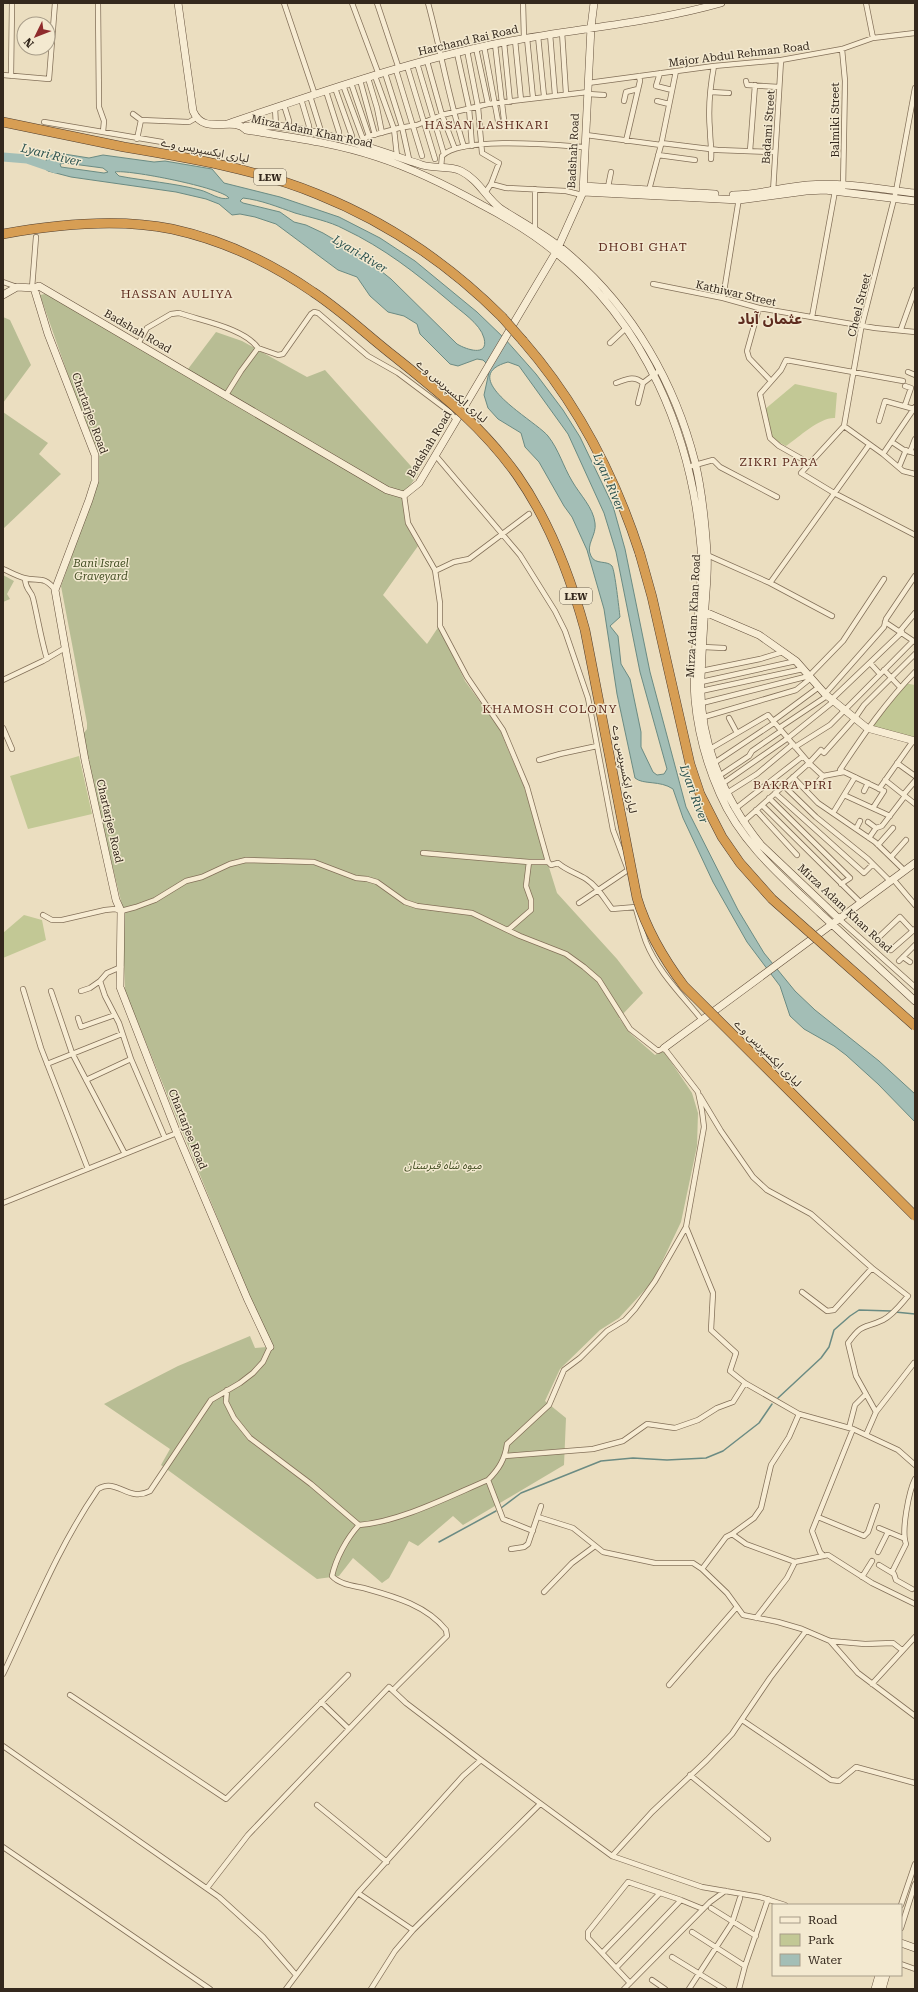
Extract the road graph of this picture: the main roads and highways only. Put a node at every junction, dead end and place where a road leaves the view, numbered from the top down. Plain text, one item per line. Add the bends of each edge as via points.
1 (178, 3) edge
2 (594, 3) edge
3 (721, 3) edge
4 (591, 27) junction
5 (3, 122) edge
6 (226, 124) junction
7 (244, 128) junction
8 (843, 188) junction
9 (583, 191) junction
10 (773, 193) junction
11 (915, 193) edge
12 (896, 195) junction
13 (740, 197) junction
14 (915, 201) edge
15 (3, 234) edge
16 (558, 249) junction
17 (33, 288) junction
18 (3, 295) edge
19 (656, 372) junction
20 (704, 555) junction
21 (705, 612) junction
22 (914, 741) edge
23 (914, 866) edge
24 (839, 919) junction
25 (832, 924) junction
26 (915, 1001) edge
27 (915, 1026) edge
28 (664, 1048) road end
29 (915, 1216) edge
30 (270, 1347) road end
31 (902, 1943) edge
32 (915, 1948) edge
33 (879, 1976) edge
34 (886, 1976) edge
35 (875, 1989) edge
36 (882, 1989) edge

1 - 6 main road, Mirza Adam Khan Road via 192,111 203,124
2 - 4 main road, Badshah Road
3 - 4 main road, Harchand Rai Road via 683,14
4 - 6 main road, Harchand Rai Road via 457,52 343,85
4 - 9 main road, Badshah Road
5 - 27 highway, لیاری ایکسپریس وے / LEW, bridge via 238,169 286,182 317,194 362,214 418,247 468,285 502,317 543,365 572,405 597,449 618,495 636,540 650,590 690,764 703,799 722,837 740,864 776,903
6 - 7 main road, Mirza Adam Khan Road
7 - 16 main road, Mirza Adam Khan Road via 307,139 406,167 449,187
7 - 16 main road, Mirza Adam Khan Road via 288,127 360,141 422,165 458,169 478,183 494,204
8 - 10 main road via 835,191
8 - 10 main road via 807,185
8 - 12 main road
9 - 13 main road
9 - 13 main road via 608,188
9 - 16 main road, Badshah Road
10 - 13 main road
11 - 12 main road
12 - 14 main road
15 - 29 highway, لیاری ایکسپریس وے / LEW, bridge via 79,224 119,224 172,229 225,245 286,274 315,292 473,422 518,476 538,509 559,550 574,589 585,630 637,898 652,938 684,986
16 - 17 main road, Badshah Road via 436,456 419,483 404,496 387,490 39,286
16 - 19 main road, Mirza Adam Khan Road via 626,328
16 - 19 main road, Mirza Adam Khan Road via 585,270 626,314 646,344
17 - 18 main road via 17,287
17 - 30 main road, Chartarjee Road via 95,455 95,481 55,590 85,760 116,900 121,911 120,987 177,1133
19 - 20 main road, Mirza Adam Khan Road via 688,467
19 - 20 main road, Mirza Adam Khan Road via 680,414 696,464
20 - 21 main road, Mirza Adam Khan Road
20 - 25 main road, Mirza Adam Khan Road via 695,700 710,770 729,813 746,839 770,866
21 - 22 main road via 758,635 796,661 819,687 867,728
21 - 24 main road, Mirza Adam Khan Road via 701,671 702,703 710,749 722,784 743,822 761,845
23 - 24 main road
24 - 25 main road
25 - 26 main road, Mirza Adam Khan Road
25 - 28 main road
31 - 32 main road
33 - 35 main road
34 - 36 main road

